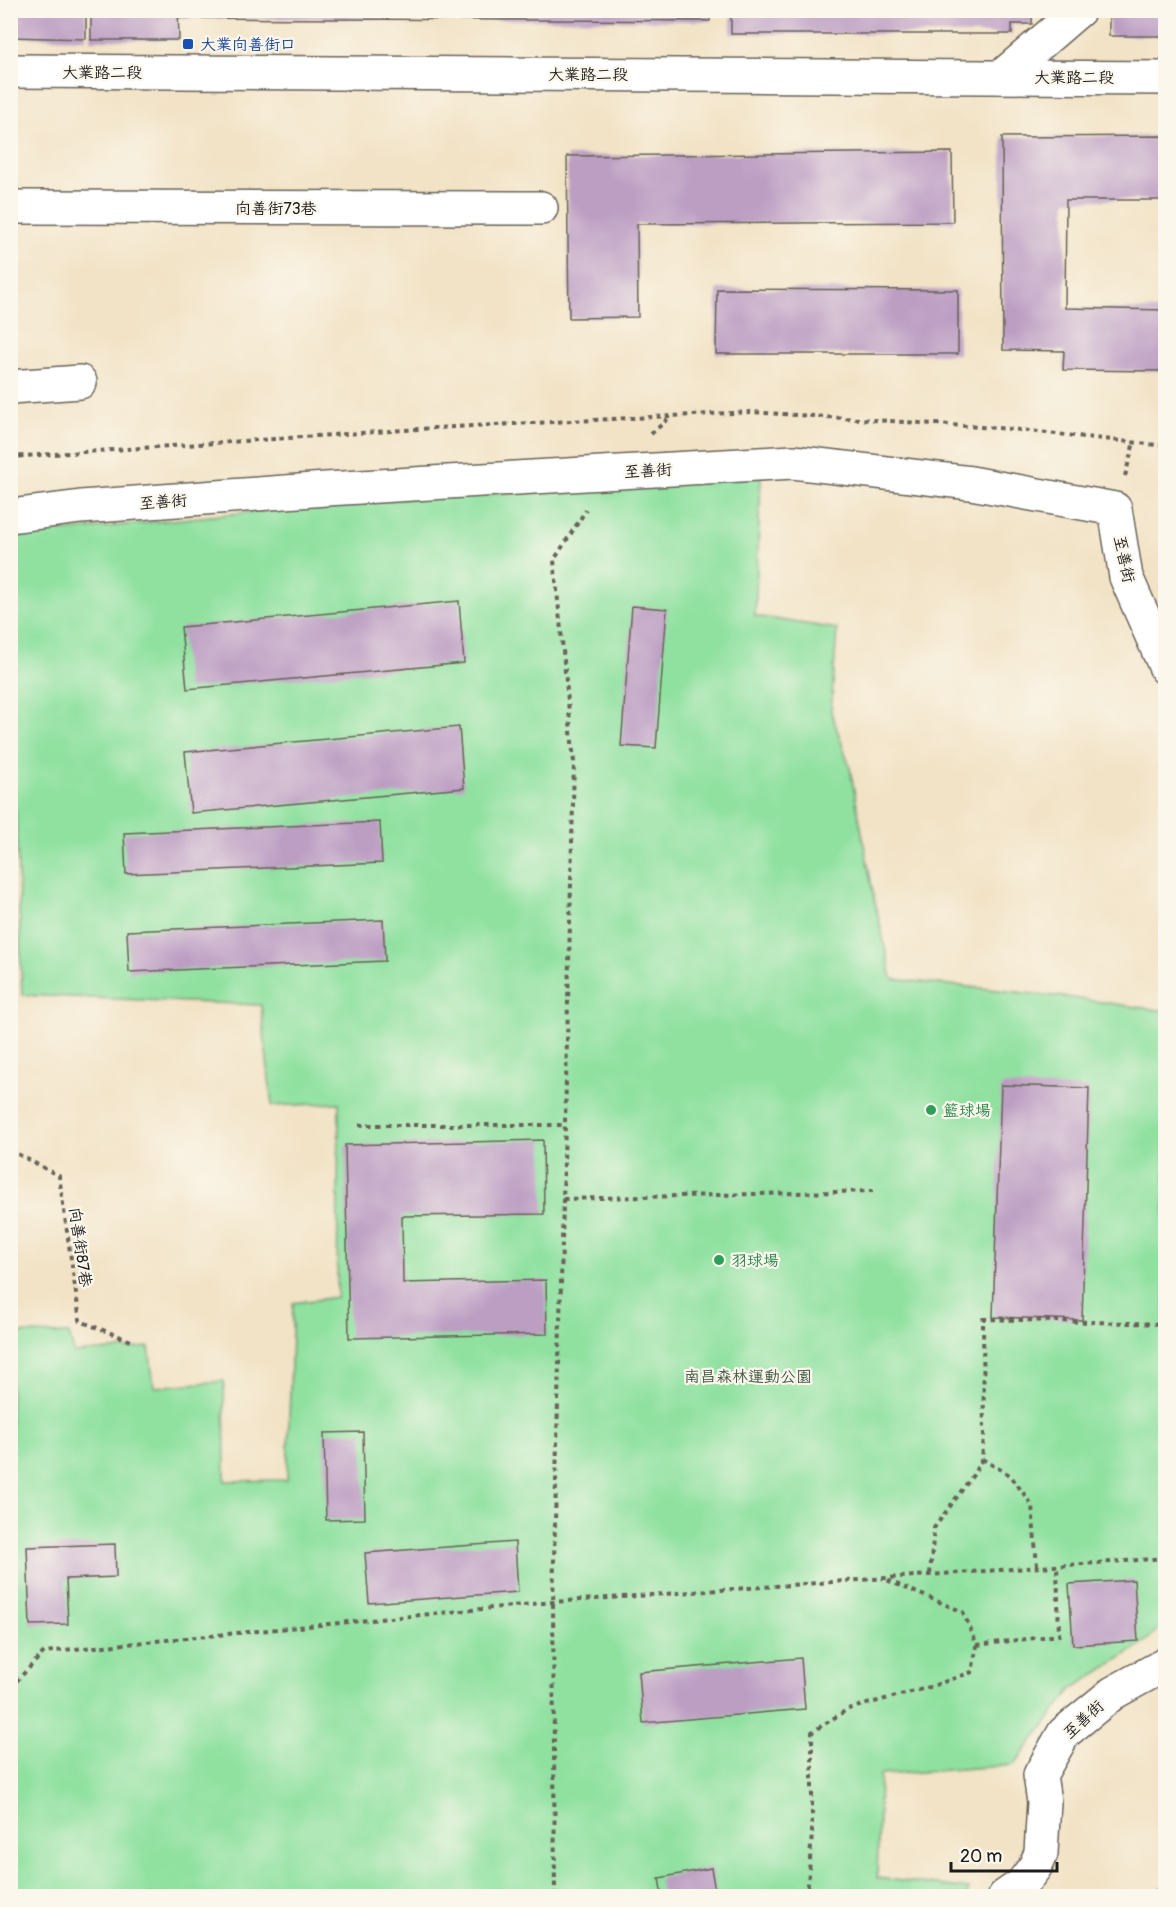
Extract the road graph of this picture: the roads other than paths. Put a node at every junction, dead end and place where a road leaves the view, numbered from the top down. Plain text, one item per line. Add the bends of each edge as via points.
1 (1078, 10) edge
2 (10, 71) edge
3 (1001, 77) junction
4 (1166, 78) edge
5 (10, 207) edge
6 (541, 208) dead end
7 (80, 382) dead end
8 (10, 387) edge
9 (10, 516) edge
10 (1166, 668) edge
11 (1166, 1664) edge
12 (1005, 1896) edge

1 - 3 street
2 - 3 street, 大業路二段
3 - 4 street, 大業路二段
5 - 6 street, 向善街73巷
7 - 8 street
9 - 10 street, 至善街 via 244,495 793,462 971,483 1115,509 1126,577
11 - 12 street, 至善街 via 1113,1693 1064,1733 1040,1775 1044,1802 1041,1853 1021,1885

